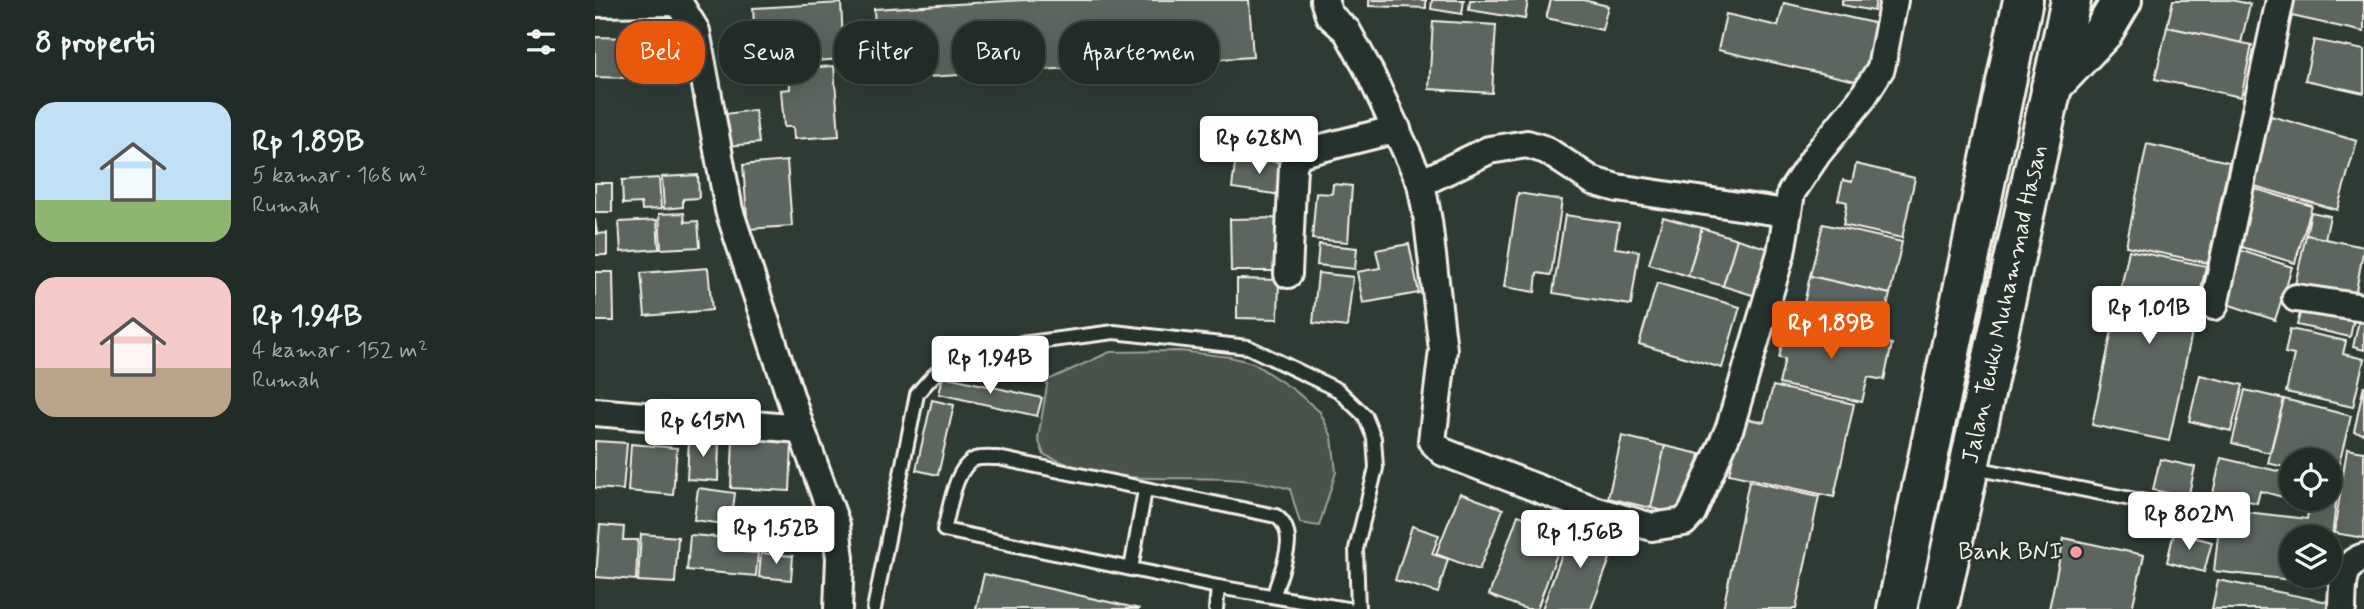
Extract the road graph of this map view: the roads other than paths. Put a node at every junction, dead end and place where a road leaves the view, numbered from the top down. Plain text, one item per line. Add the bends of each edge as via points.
1 (1324, 0) edge
2 (1894, 0) edge
3 (2000, 0) edge
4 (2023, 0) edge
5 (2071, 0) edge
6 (2123, 0) edge
7 (2280, 0) edge
8 (678, 1) edge
9 (595, 3) edge
10 (2050, 88) junction
11 (2002, 103) junction
12 (1397, 129) junction
13 (1421, 183) junction
14 (1786, 213) junction
15 (1288, 274) dead end
16 (2296, 298) dead end
17 (2214, 306) dead end
18 (2364, 308) edge
19 (595, 412) edge
20 (801, 429) junction
21 (1970, 468) junction
22 (1145, 490) junction
23 (2146, 502) dead end
24 (2364, 557) edge
25 (1131, 569) junction
26 (1217, 587) junction
27 (1274, 596) junction
28 (838, 609) edge
29 (874, 609) edge
30 (1216, 609) edge
31 (1347, 609) edge
32 (1358, 609) edge
33 (1897, 609) edge
34 (1938, 609) edge
35 (2342, 609) edge

1 - 12 street via 1329,15 1347,31
2 - 14 street via 1881,68 1803,173
3 - 11 highway
4 - 11 highway, Jalan Teuku Muhammad Hasan
5 - 10 highway, Jalan Teuku Muhammad Hasan
6 - 10 highway via 2103,32
7 - 17 street
8 - 9 street
8 - 20 street via 697,31 729,209
10 - 21 highway, Jalan Teuku Muhammad Hasan
11 - 33 highway, Jalan Teuku Muhammad Hasan
12 - 13 street
12 - 15 street via 1298,154 1293,166
13 - 14 street via 1489,150 1527,144 1546,150 1593,181 1617,188
13 - 14 street via 1443,350 1432,441 1443,452 1594,510 1652,527 1684,522 1708,479 1730,427 1759,332 1781,253
16 - 18 street
19 - 20 street
20 - 28 street via 837,525
21 - 23 lane
21 - 34 highway, Jalan Teuku Muhammad Hasan
22 - 25 lane
22 - 25 lane via 998,458 977,458 961,474 944,530
22 - 27 lane via 1282,520 1289,538
24 - 35 street via 2346,570
25 - 26 lane
26 - 27 lane
26 - 30 lane
27 - 31 lane
29 - 32 lane via 918,394 935,372 974,350 1114,332 1248,347 1338,390 1365,416 1374,438 1376,468 1356,549

